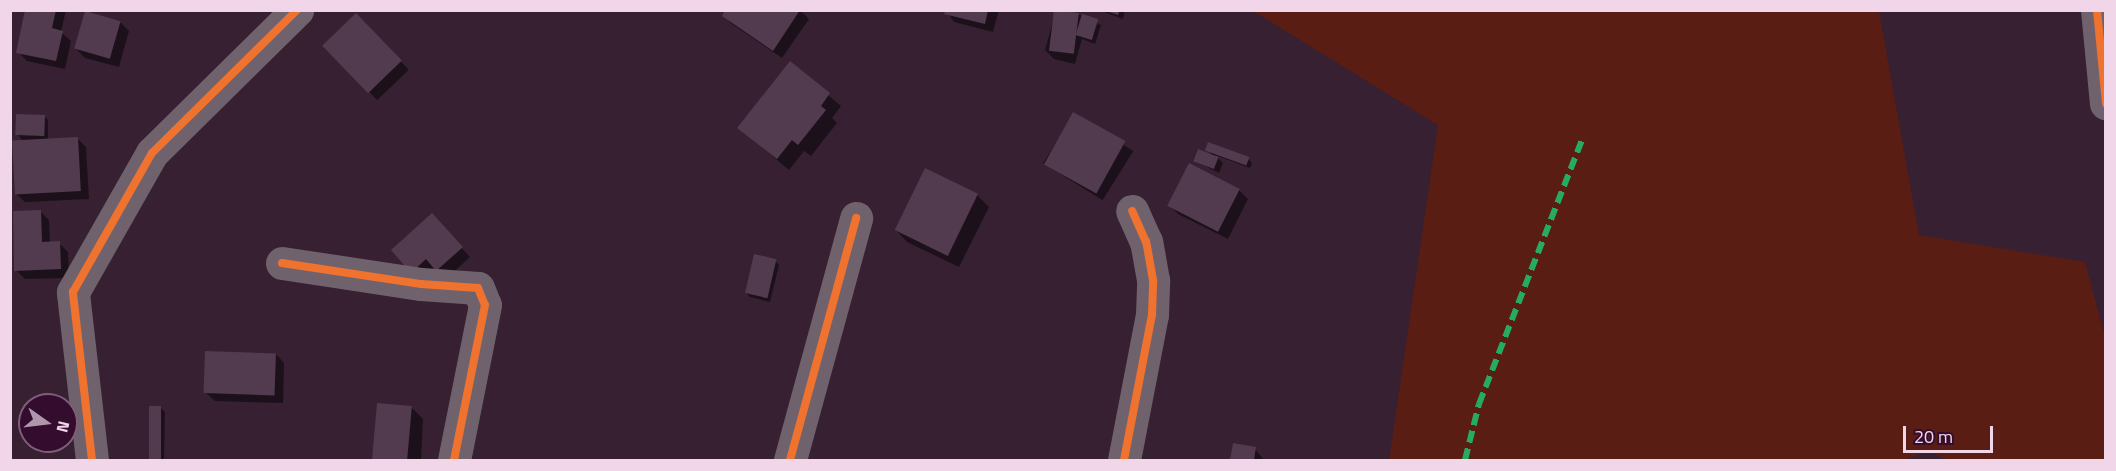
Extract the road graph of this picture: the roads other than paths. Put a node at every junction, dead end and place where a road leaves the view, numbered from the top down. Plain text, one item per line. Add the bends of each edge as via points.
1 (297, 10) edge
2 (2097, 10) edge
3 (2106, 104) edge
4 (1132, 212) dead end
5 (856, 218) dead end
6 (282, 263) dead end
7 (92, 460) edge
8 (454, 460) edge
9 (790, 460) edge
10 (1124, 460) edge

1 - 7 street via 153,153 74,292
2 - 3 street
4 - 10 street via 1146,242 1153,280 1152,315
5 - 9 street
6 - 8 street via 429,285 478,288 484,305

